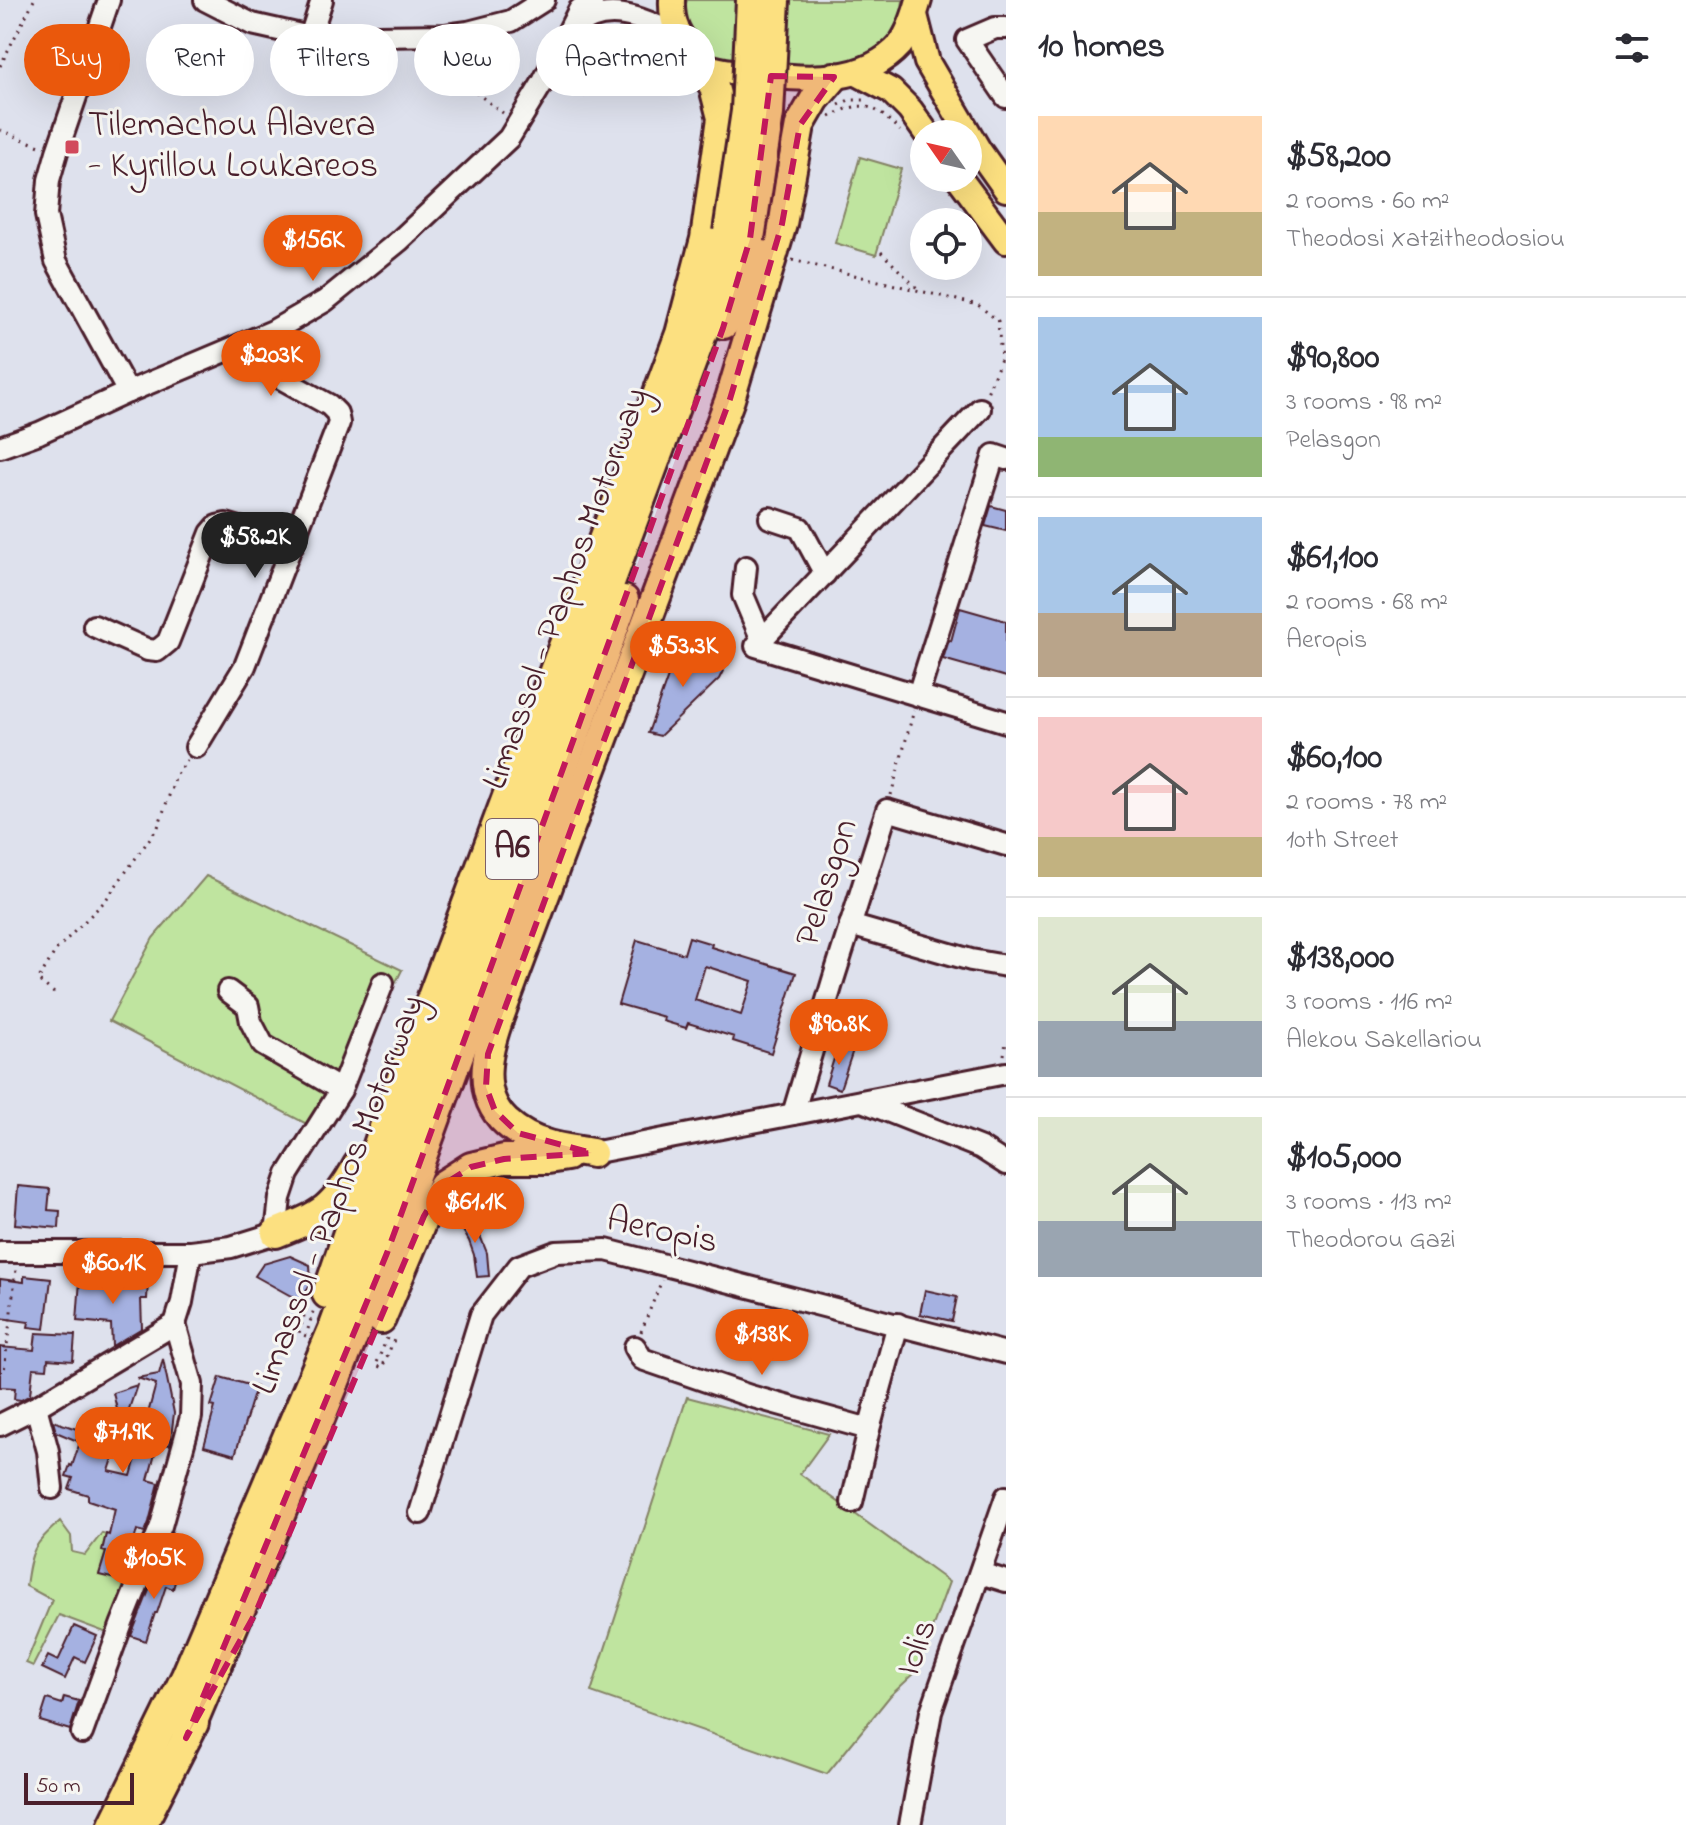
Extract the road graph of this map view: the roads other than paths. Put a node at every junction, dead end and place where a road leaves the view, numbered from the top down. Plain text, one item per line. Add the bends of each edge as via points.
1 (109, 0) edge
2 (205, 0) edge
3 (322, 0) edge
4 (544, 0) edge
5 (593, 0) edge
6 (672, 0) edge
7 (751, 0) edge
8 (775, 0) edge
9 (917, 8) edge
10 (314, 24) edge
11 (572, 24) edge
12 (579, 24) edge
13 (652, 24) edge
14 (675, 24) edge
15 (270, 28) edge
16 (1006, 28) edge
17 (398, 36) edge
18 (715, 67) edge
19 (846, 75) junction
20 (715, 91) edge
21 (536, 94) edge
22 (1006, 97) edge
23 (913, 120) edge
24 (1006, 189) edge
25 (969, 192) edge
26 (739, 236) junction
27 (1006, 241) edge
28 (230, 350) junction
29 (128, 392) junction
30 (980, 409) road end
31 (0, 447) edge
32 (1006, 459) edge
33 (770, 518) dead end
34 (293, 544) junction
35 (746, 567) dead end
36 (825, 574) junction
37 (94, 626) dead end
38 (759, 643) junction
39 (918, 695) junction
40 (1006, 722) edge
41 (196, 747) road end
42 (1006, 845) edge
43 (850, 925) junction
44 (1006, 966) edge
45 (514, 977) junction
46 (383, 983) dead end
47 (228, 991) dead end
48 (1006, 1073) edge
49 (341, 1090) junction
50 (862, 1101) junction
51 (391, 1107) junction
52 (793, 1114) junction
53 (592, 1153) junction
54 (1006, 1164) edge
55 (276, 1233) junction
56 (9, 1252) edge
57 (191, 1252) junction
58 (387, 1253) junction
59 (175, 1324) junction
60 (898, 1324) junction
61 (635, 1347) road end
62 (1006, 1353) edge
63 (36, 1407) junction
64 (0, 1425) edge
65 (869, 1429) junction
66 (279, 1460) junction
67 (52, 1488) dead end
68 (1006, 1497) edge
69 (852, 1502) dead end
70 (420, 1513) dead end
71 (980, 1573) junction
72 (1006, 1581) edge
73 (82, 1733) dead end
74 (186, 1738) junction
75 (113, 1825) edge
76 (142, 1825) edge
77 (910, 1825) edge

1 - 29 street via 57,152 46,215 56,261
2 - 15 street
3 - 10 street
4 - 17 street via 511,21 468,32
5 - 11 street via 579,10
6 - 14 main road
7 - 26 highway, Limassol - Paphos Motorway / A6, bridge
8 - 26 highway, Limassol - Paphos Motorway / A6, bridge via 769,114
9 - 19 main road via 901,44 879,62
9 - 24 main road via 927,62
12 - 13 street via 604,13
16 - 22 street via 967,40
18 - 19 main road via 783,77
19 - 23 main road via 891,91
19 - 45 highway via 815,99 800,125 782,224 730,399
20 - 51 highway via 722,118 705,239 680,334
21 - 28 street via 509,138 399,241 325,301
25 - 27 main road
26 - 58 highway, Limassol - Paphos Motorway / A6 via 723,328
26 - 66 highway, Limassol - Paphos Motorway / A6 via 339,1314
28 - 29 street
28 - 34 street via 337,413 339,423
29 - 31 street
30 - 36 street
32 - 39 street via 994,455
33 - 36 street via 800,528
34 - 37 street via 226,524 217,526 168,642 157,651
34 - 41 street via 245,666
35 - 38 street via 743,595
36 - 38 street
38 - 39 street
39 - 40 street
42 - 43 street, Pelasgon via 887,810
43 - 44 street
43 - 52 street, Pelasgon
45 - 53 highway via 488,1054 486,1087 495,1111 518,1133 547,1145
45 - 58 highway
46 - 49 street
47 - 49 street via 248,1006 263,1045
48 - 50 street
49 - 55 street via 288,1174
50 - 52 street
50 - 54 street via 981,1148
51 - 55 highway via 331,1206
51 - 66 highway via 315,1329
52 - 53 street
53 - 74 highway via 504,1159 471,1167 443,1185 424,1216 256,1612
55 - 57 street
56 - 57 street
57 - 59 street
58 - 74 highway, Limassol - Paphos Motorway / A6
59 - 63 street
59 - 73 street via 192,1384 191,1417 161,1526
60 - 62 street, Aeropis
60 - 65 street
60 - 70 street, Aeropis via 606,1250 556,1252 519,1266 481,1315
61 - 65 street via 642,1359
63 - 64 street
63 - 67 street
65 - 69 street
66 - 75 highway, Limassol - Paphos Motorway / A6 via 186,1676
68 - 71 street, Iolis
71 - 72 street
71 - 77 street, Iolis via 931,1712
74 - 76 highway, A6

